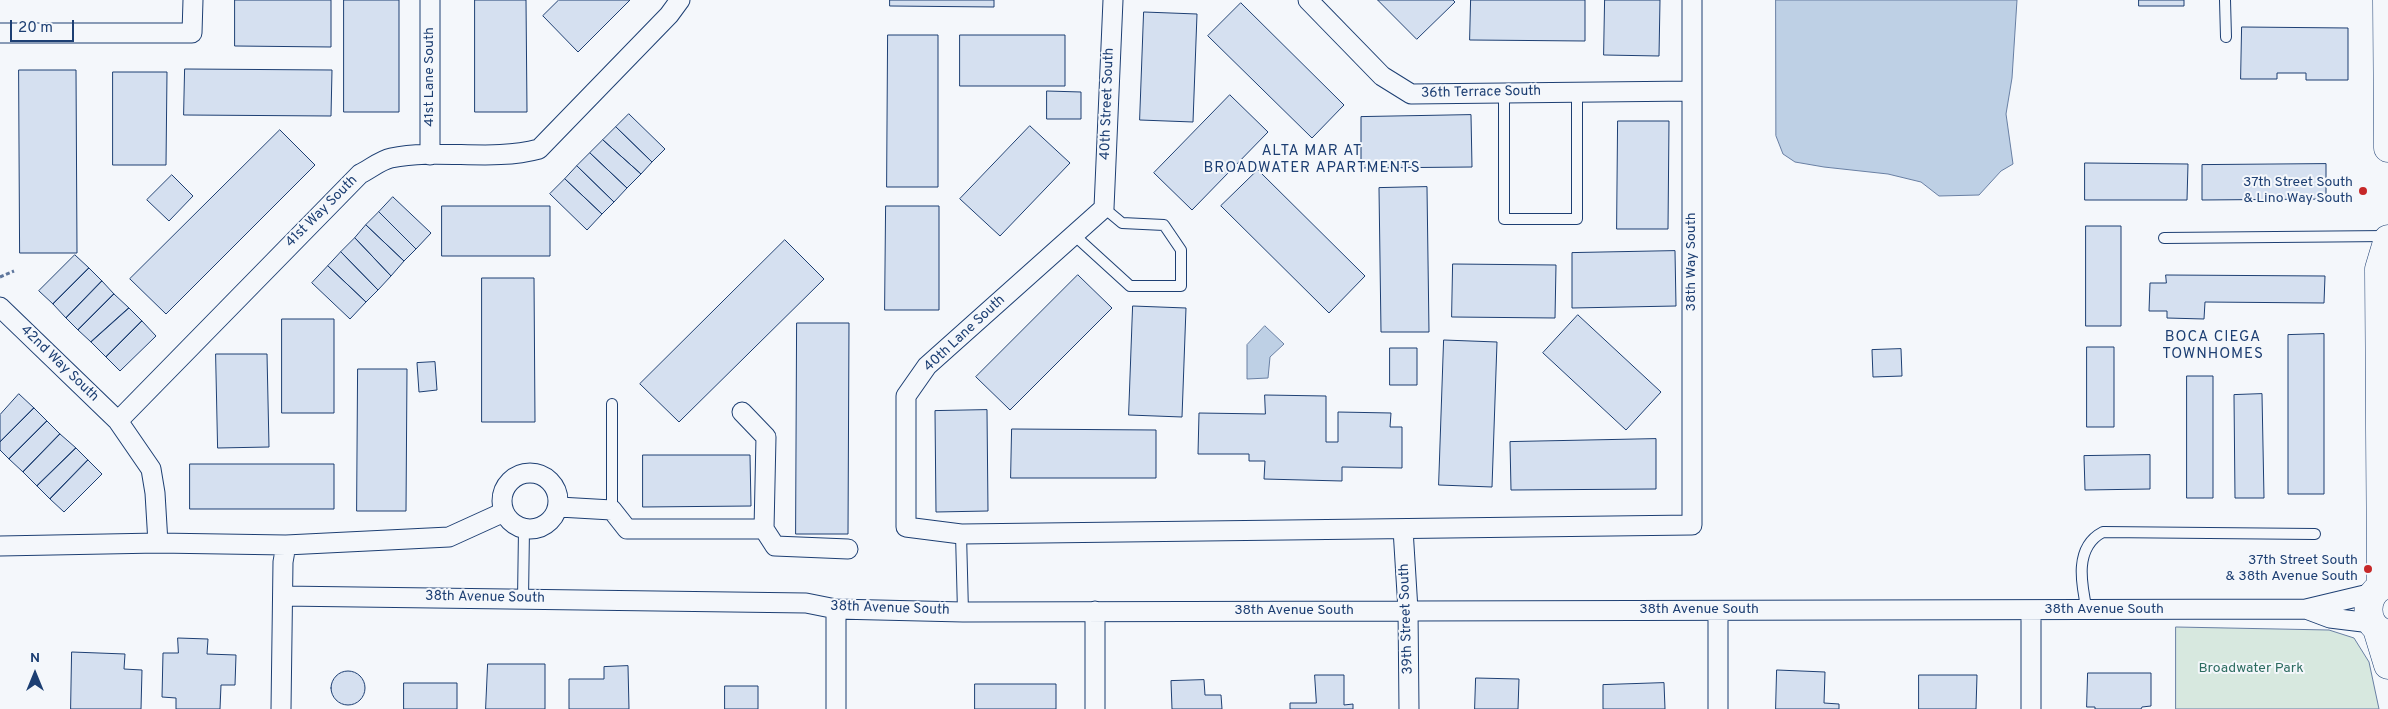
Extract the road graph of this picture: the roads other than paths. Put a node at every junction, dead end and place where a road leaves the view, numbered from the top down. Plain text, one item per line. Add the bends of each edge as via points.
1 (193, 0) edge
2 (430, 0) edge
3 (680, 0) edge
4 (1113, 0) edge
5 (1308, 0) edge
6 (1692, 0) edge
7 (2225, 0) edge
8 (2386, 0) edge
9 (0, 34) edge
10 (2226, 37) dead end
11 (1692, 91) junction
12 (1577, 92) junction
13 (1504, 93) junction
14 (2388, 148) edge
15 (430, 155) junction
16 (1104, 208) junction
17 (1074, 235) junction
18 (2164, 238) dead end
19 (2388, 238) edge
20 (0, 307) edge
21 (612, 404) dead end
22 (742, 412) dead end
23 (118, 421) junction
24 (558, 507) junction
25 (612, 510) junction
26 (504, 512) junction
27 (524, 529) junction
28 (764, 529) junction
29 (1403, 530) junction
30 (961, 534) junction
31 (2315, 534) dead end
32 (158, 543) junction
33 (286, 545) junction
34 (0, 546) edge
35 (848, 549) dead end
36 (2381, 588) edge
37 (283, 596) junction
38 (523, 598) junction
39 (836, 609) junction
40 (2306, 609) junction
41 (1408, 610) junction
42 (2031, 610) junction
43 (1095, 611) junction
44 (1718, 611) junction
45 (2087, 611) junction
46 (963, 612) junction
47 (2379, 629) edge
48 (2388, 665) edge
49 (281, 709) edge
50 (836, 709) edge
51 (1095, 709) edge
52 (1409, 709) edge
53 (1718, 709) edge
54 (2031, 709) edge

1 - 9 street via 192,34
2 - 15 street, 41st Lane South
3 - 15 street, 41st Way South via 539,149 519,154
4 - 16 street, 40th Street South
5 - 13 street, 36th Terrace South via 1382,76 1411,94
6 - 11 street, 38th Way South
7 - 10 lane
8 - 14 street
11 - 12 street, 36th Terrace South
11 - 29 street, 38th Way South via 1692,525
12 - 13 street, 36th Terrace South
12 - 13 lane via 1577,220 1504,220
15 - 23 street, 41st Way South via 390,158 360,174
16 - 17 street, 40th Lane South
16 - 17 lane via 1122,223 1164,226 1181,250 1181,286 1130,286
17 - 30 street, 40th Lane South via 927,366 906,396 906,527
18 - 19 lane
19 - 36 street via 2379,269
20 - 23 street, 42nd Way South
21 - 25 lane
22 - 28 street via 766,437
23 - 32 street, 42nd Way South via 151,469
24 - 25 street
24 - 26 street via 556,489 551,481 542,475 523,474 507,484 502,502
24 - 27 street via 555,515 542,527
25 - 28 street via 627,530
26 - 27 street via 515,526
26 - 33 street via 449,537
27 - 38 lane
28 - 35 street via 775,546
29 - 30 street
29 - 41 street, 39th Street South
30 - 46 lane
31 - 45 lane via 2103,532 2089,540 2083,559
32 - 33 street
32 - 34 street
33 - 37 street
36 - 40 street, 38th Avenue South
36 - 47 street via 2367,606
37 - 38 street, 38th Avenue South
37 - 49 street
38 - 39 street, 38th Avenue South via 806,603
39 - 46 street, 38th Avenue South
39 - 50 street
40 - 45 street, 38th Avenue South
40 - 47 street, 38th Avenue South
41 - 43 street, 38th Avenue South
41 - 44 street, 38th Avenue South
41 - 52 street, 39th Street South
42 - 44 street, 38th Avenue South
42 - 45 street, 38th Avenue South
42 - 54 street
43 - 46 street, 38th Avenue South
43 - 51 street
44 - 53 street
47 - 48 street

